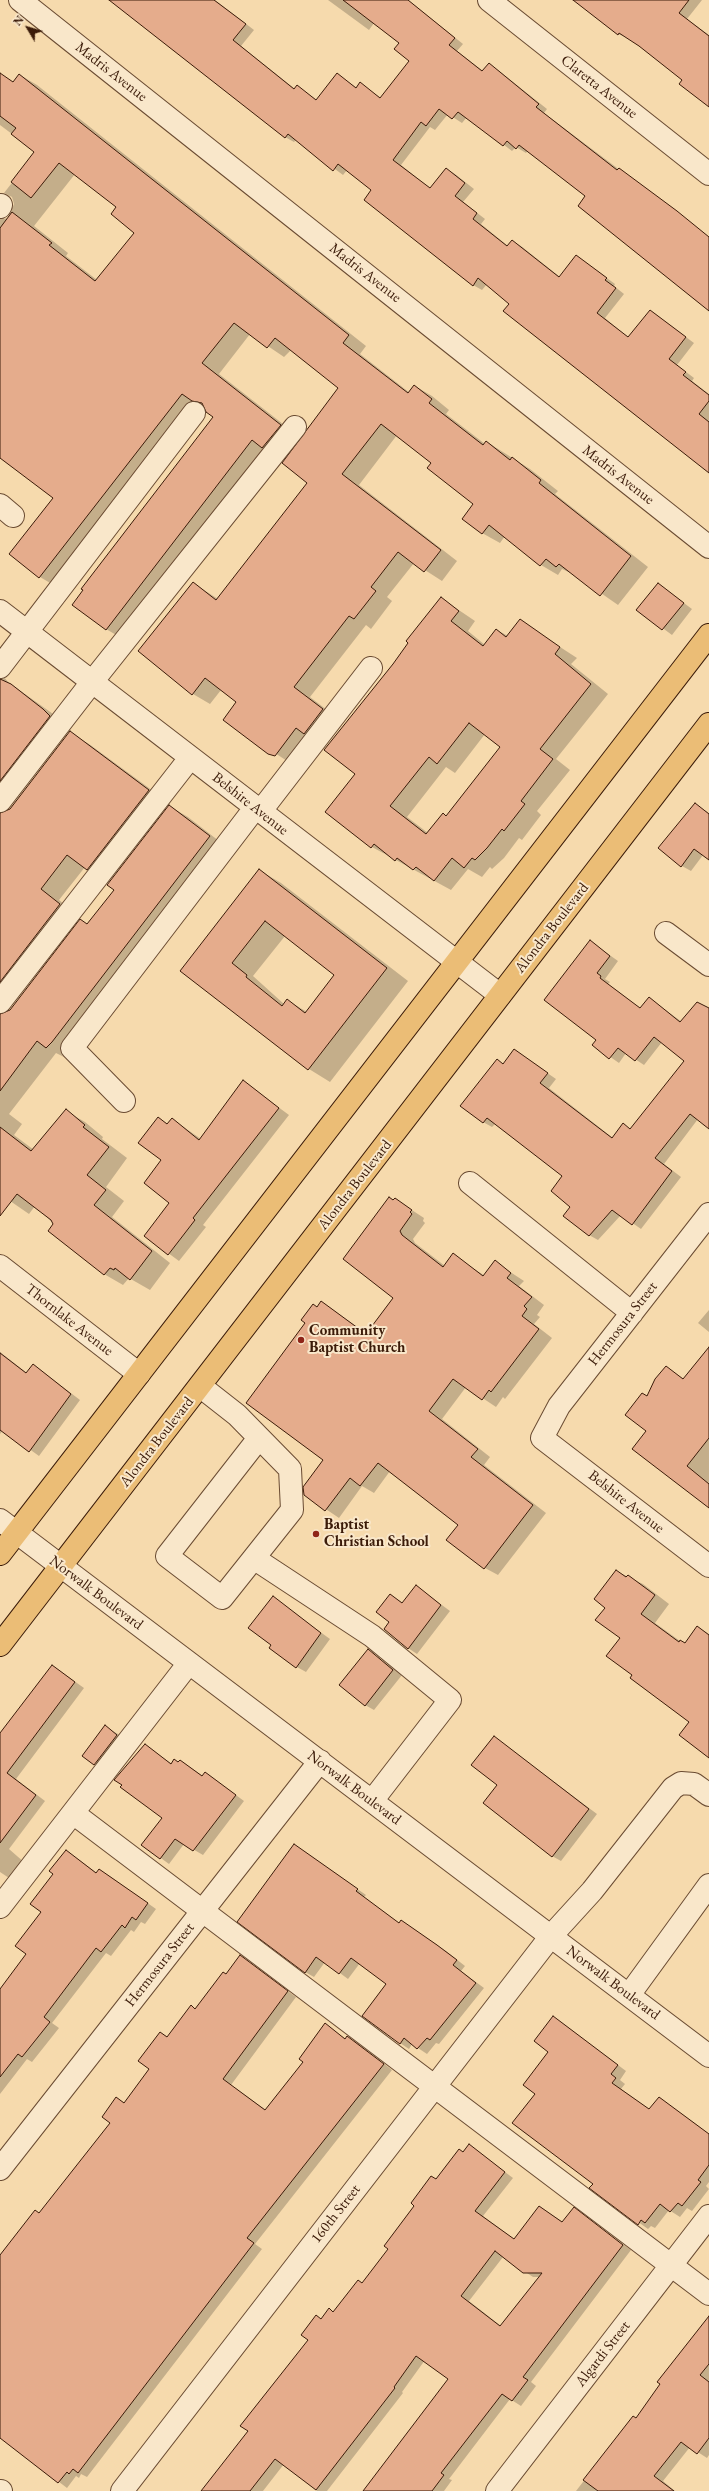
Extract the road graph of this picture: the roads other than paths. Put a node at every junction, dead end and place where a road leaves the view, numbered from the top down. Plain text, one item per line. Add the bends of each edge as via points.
1 (20, 0) edge
2 (489, 0) edge
3 (709, 174) edge
4 (194, 413) dead end
5 (295, 427) dead end
6 (709, 547) edge
7 (0, 612) edge
8 (27, 632) junction
9 (709, 635) edge
10 (0, 667) edge
11 (371, 668) dead end
12 (92, 682) junction
13 (709, 724) edge
14 (190, 758) junction
15 (0, 801) edge
16 (258, 810) junction
17 (666, 933) dead end
18 (456, 962) junction
19 (709, 966) edge
20 (500, 995) junction
21 (0, 1002) edge
22 (124, 1100) dead end
23 (470, 1183) dead end
24 (709, 1214) edge
25 (0, 1266) edge
26 (632, 1313) junction
27 (139, 1374) junction
28 (200, 1386) junction
29 (260, 1438) junction
30 (542, 1438) joint
31 (8, 1526) edge
32 (0, 1554) edge
33 (255, 1559) junction
34 (61, 1566) junction
35 (709, 1566) edge
36 (0, 1646) edge
37 (189, 1663) junction
38 (320, 1761) junction
39 (709, 1795) edge
40 (372, 1801) junction
41 (72, 1813) junction
42 (709, 1885) edge
43 (0, 1907) edge
44 (202, 1911) junction
45 (551, 1936) junction
46 (629, 1995) junction
47 (709, 2056) edge
48 (435, 2086) junction
49 (0, 2169) edge
50 (709, 2216) edge
51 (671, 2265) junction
52 (709, 2294) edge
53 (122, 2491) edge
54 (497, 2491) edge

1 - 6 street, Madris Avenue
2 - 3 street, Claretta Avenue
4 - 8 street
5 - 12 street
7 - 8 street, Belshire Avenue
8 - 10 street
8 - 12 street, Belshire Avenue
9 - 18 main road
11 - 16 street
12 - 14 street, Belshire Avenue
12 - 15 street
13 - 20 main road, Alondra Boulevard
14 - 16 street, Belshire Avenue
14 - 21 street
16 - 18 street, Belshire Avenue
16 - 22 street via 72,1048
17 - 19 street
18 - 20 street, Belshire Avenue
18 - 27 main road
20 - 28 main road, Alondra Boulevard
23 - 26 street
24 - 26 street, Hermosura Street
25 - 27 street, Thornlake Avenue
26 - 30 street, Hermosura Street via 560,1406
27 - 31 main road
28 - 29 street via 237,1415
28 - 34 main road, Alondra Boulevard
29 - 33 street via 290,1469 292,1510
29 - 33 street via 167,1556 222,1598
30 - 35 street, Belshire Avenue
31 - 32 main road
31 - 34 street, Norwalk Boulevard
33 - 40 street via 372,1636 450,1700
34 - 36 main road, Alondra Boulevard
34 - 37 street, Norwalk Boulevard
37 - 38 street, Norwalk Boulevard
37 - 41 street
38 - 40 street, Norwalk Boulevard
38 - 44 street, Hermosura Street
39 - 45 street, 160th Street via 694,1784 681,1783 673,1788 592,1891
40 - 45 street, Norwalk Boulevard
41 - 43 street
41 - 44 street
42 - 46 street
44 - 48 street
44 - 49 street, Hermosura Street
45 - 46 street, Norwalk Boulevard
45 - 48 street, 160th Street
46 - 47 street, Norwalk Boulevard
48 - 51 street
48 - 53 street, 160th Street
50 - 51 street, Algardi Street
51 - 52 street
51 - 54 street, Algardi Street

